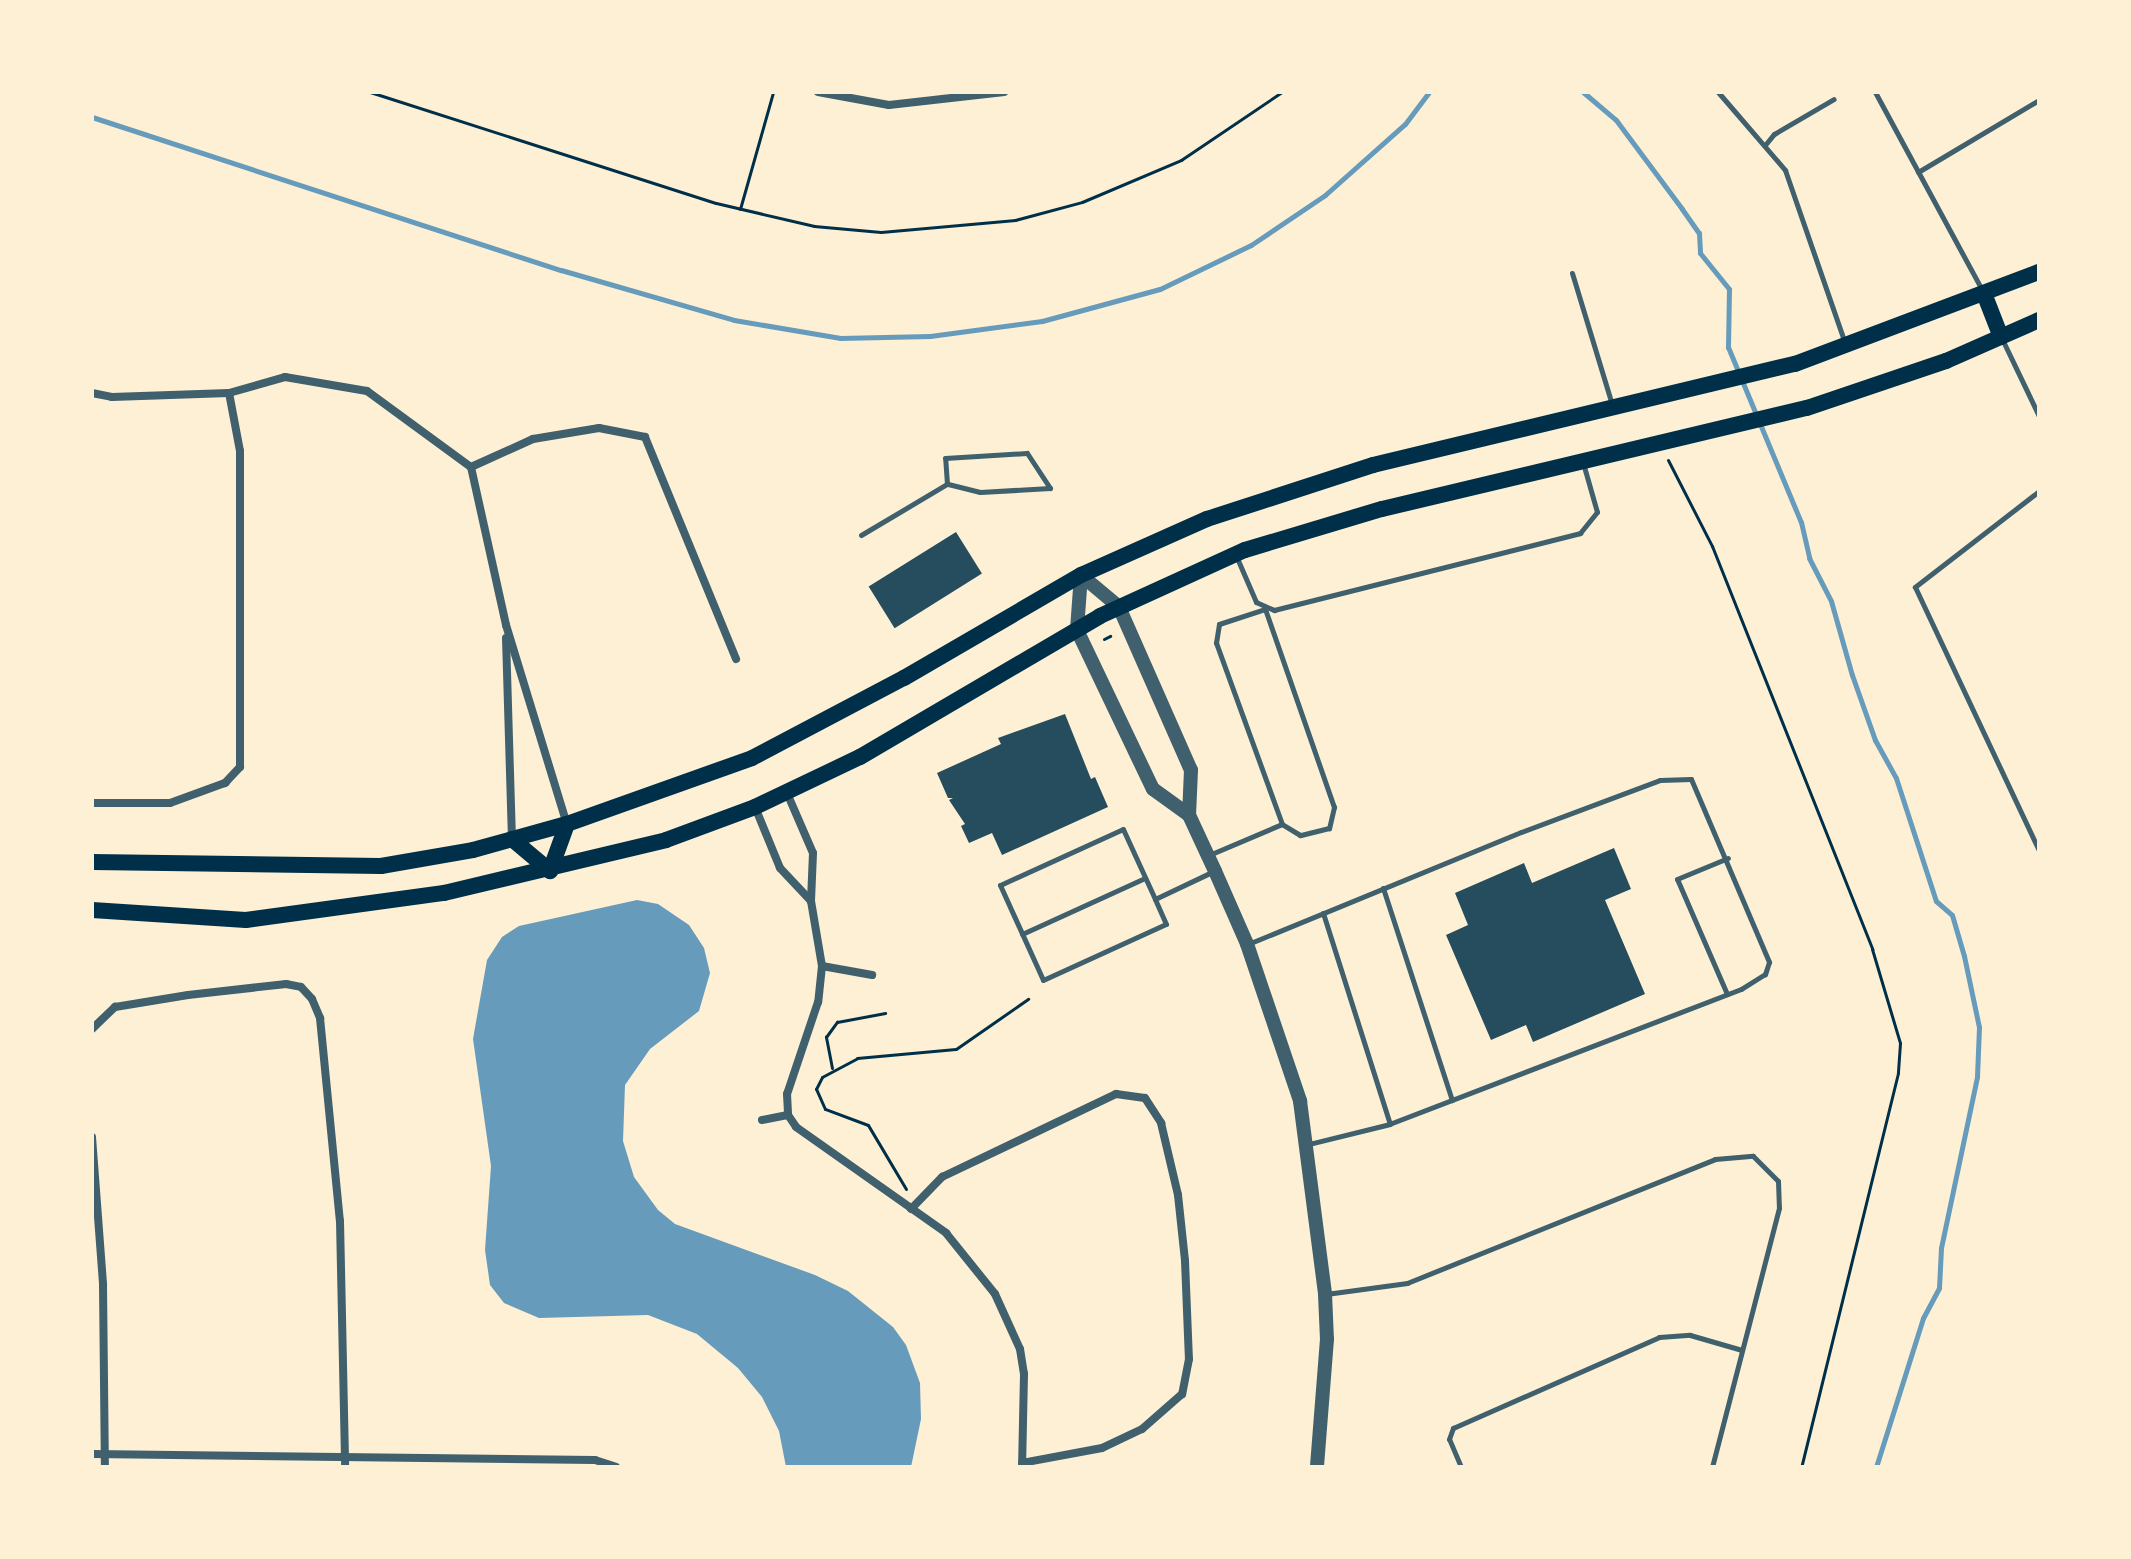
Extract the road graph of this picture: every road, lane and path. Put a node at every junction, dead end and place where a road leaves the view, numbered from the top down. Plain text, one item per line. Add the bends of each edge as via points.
1 (370, 92) edge
2 (773, 92) edge
3 (818, 92) edge
4 (1004, 92) edge
5 (1282, 92) edge
6 (1718, 92) edge
7 (1875, 92) edge
8 (1834, 99) dead end
9 (2039, 100) edge
10 (1765, 145) junction
11 (1918, 172) junction
12 (740, 209) junction
13 (2039, 272) edge
14 (1572, 273) dead end
15 (1985, 296) junction
16 (2039, 320) edge
17 (2001, 337) junction
18 (1846, 349) junction
19 (92, 393) edge
20 (229, 393) junction
21 (1614, 410) junction
22 (2039, 416) edge
23 (1666, 456) dead end
24 (1582, 462) junction
25 (471, 467) junction
26 (947, 484) junction
27 (2039, 491) edge
28 (861, 535) dead end
29 (1235, 554) junction
30 (1081, 575) junction
31 (1119, 607) junction
32 (1265, 609) junction
33 (506, 625) junction
34 (1077, 630) junction
35 (1110, 636) dead end
36 (1104, 639) dead end
37 (736, 659) dead end
38 (787, 793) junction
39 (92, 803) edge
40 (755, 807) junction
41 (1189, 815) junction
42 (567, 824) junction
43 (1282, 824) junction
44 (512, 839) junction
45 (2039, 851) edge
46 (1208, 855) junction
47 (1728, 858) junction
48 (92, 862) edge
49 (550, 871) junction
50 (1215, 871) junction
51 (1145, 878) junction
52 (1383, 888) junction
53 (1155, 899) junction
54 (811, 901) junction
55 (92, 910) edge
56 (1323, 913) junction
57 (1022, 934) junction
58 (1247, 944) junction
59 (822, 966) junction
60 (872, 975) dead end
61 (1727, 994) junction
62 (1028, 999) dead end
63 (885, 1013) dead end
64 (92, 1029) edge
65 (832, 1068) junction
66 (1452, 1100) junction
67 (788, 1115) junction
68 (762, 1120) dead end
69 (1390, 1124) junction
70 (92, 1137) edge
71 (1306, 1145) junction
72 (911, 1209) junction
73 (1325, 1294) junction
74 (1742, 1350) junction
75 (92, 1454) edge
76 (105, 1454) junction
77 (345, 1457) junction
78 (1022, 1465) edge
79 (105, 1467) edge
80 (345, 1467) edge
81 (616, 1467) edge
82 (1317, 1467) edge
83 (1461, 1467) edge
84 (1712, 1467) edge
85 (1801, 1467) edge

1 - 12 path
2 - 12 path
3 - 4 street via 889,105
5 - 12 path via 1236,128 1156,172 1082,202 1015,220 881,232 814,226
6 - 10 lane
7 - 11 lane
8 - 10 lane via 1774,134
9 - 11 lane
10 - 18 lane via 1785,170 1800,203
11 - 15 lane
13 - 15 main road
14 - 21 lane
15 - 17 main road
15 - 18 main road
16 - 17 main road
17 - 22 lane
17 - 24 main road via 1807,408
18 - 21 main road
19 - 20 street
20 - 25 street via 285,377 367,391
20 - 39 street via 240,451 240,767 225,783 170,803
21 - 30 main road via 1311,481 1207,519
23 - 85 path via 1712,546 1872,949 1900,1043 1898,1073
24 - 29 main road via 1382,509
24 - 32 lane via 1597,512 1580,533
25 - 33 street
25 - 37 street via 533,439 599,428 645,437
26 - 26 lane via 980,492 1050,488 1027,453 945,458
26 - 28 lane
27 - 45 lane via 1915,587
29 - 31 main road
29 - 32 lane via 1256,602
30 - 31 street
30 - 34 street
30 - 42 main road via 752,758
31 - 34 main road
31 - 41 street via 1191,770
32 - 43 lane via 1219,624 1216,643
32 - 43 lane via 1334,807 1329,828 1300,835
33 - 42 street
33 - 44 street
34 - 38 main road via 860,757
34 - 41 street via 1153,789
35 - 36 path
38 - 40 main road
38 - 54 street via 813,853
40 - 49 main road via 666,840
40 - 54 street via 780,868
41 - 46 street
42 - 44 main road
42 - 49 main road
43 - 46 lane
44 - 48 main road via 381,866
44 - 49 main road
46 - 50 street
47 - 52 lane via 1691,779 1660,780
47 - 61 lane via 1769,962 1765,974
47 - 61 lane via 1677,879
49 - 55 main road via 444,893 246,920
50 - 53 lane
50 - 58 street
51 - 53 lane
51 - 57 lane
51 - 57 lane via 1123,829 1000,885
52 - 56 lane
52 - 66 lane
53 - 57 lane via 1166,924 1043,980
54 - 59 street
56 - 58 lane
56 - 69 lane
58 - 71 street via 1300,1101
59 - 60 street
59 - 67 street via 818,1002 787,1094
61 - 66 lane
62 - 65 path via 956,1049 872,1055
63 - 65 path via 843,1019 832,1026 826,1037
64 - 77 street via 115,1007 286,984 301,987 320,1018 340,1221
65 - 72 path via 816,1089 819,1099 825,1109 868,1125 878,1135 894,1176 904,1181
66 - 69 lane
67 - 68 street
67 - 72 street via 796,1127
69 - 71 lane
70 - 76 street via 103,1285
71 - 73 street
72 - 78 street via 946,1233 974,1263 1007,1317 1024,1374
72 - 78 street via 942,1177 1116,1094 1145,1098 1161,1123 1178,1195 1185,1261 1189,1359 1182,1394 1142,1429 1102,1448
73 - 74 lane via 1407,1283 1737,1153 1753,1156 1772,1170 1780,1196
73 - 82 street via 1327,1339
74 - 83 lane via 1690,1335 1659,1337 1453,1428 1449,1439
74 - 84 lane
75 - 76 street
76 - 77 street
76 - 79 street
77 - 80 street
77 - 81 street via 595,1460

